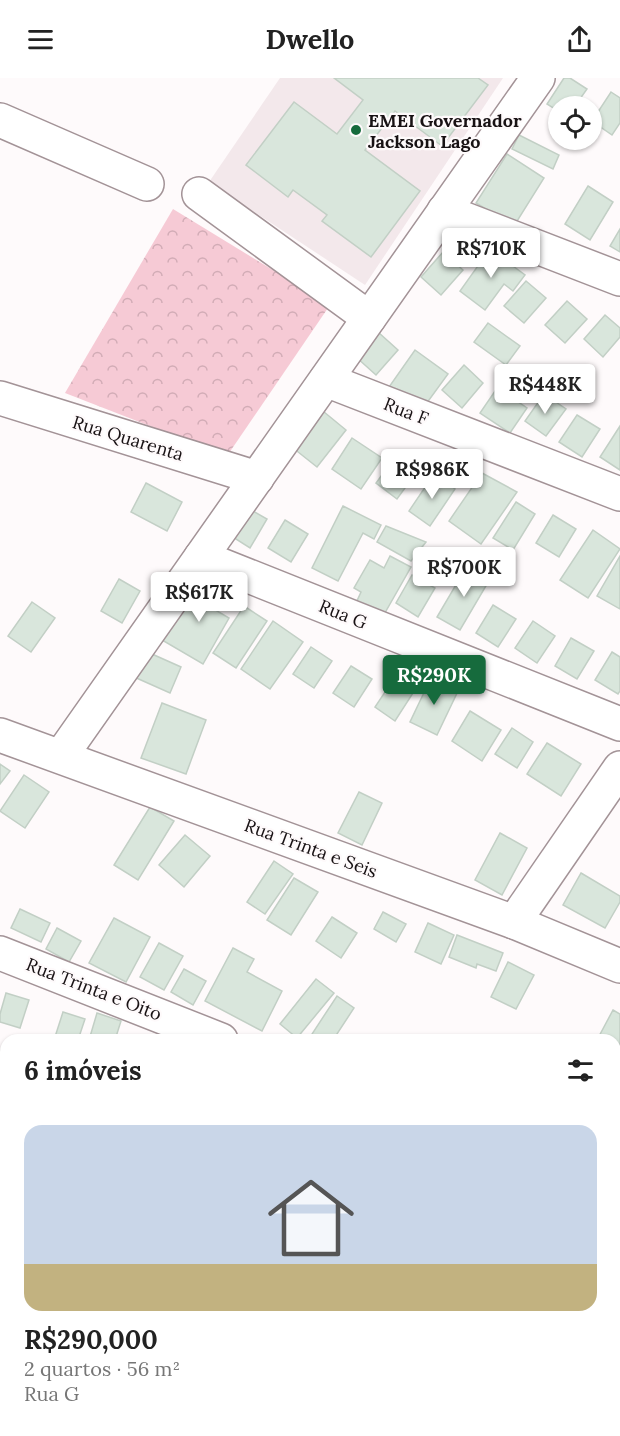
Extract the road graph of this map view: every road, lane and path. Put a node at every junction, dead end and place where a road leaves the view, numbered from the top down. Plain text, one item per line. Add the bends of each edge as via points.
1 (538, 78) edge
2 (0, 120) edge
3 (147, 184) dead end
4 (199, 194) dead end
5 (444, 211) junction
6 (620, 279) edge
7 (369, 318) junction
8 (326, 380) junction
9 (0, 398) edge
10 (257, 478) junction
11 (620, 494) edge
12 (201, 557) junction
13 (620, 724) edge
14 (0, 735) edge
15 (61, 756) junction
16 (620, 768) edge
17 (514, 922) junction
18 (0, 953) edge
19 (620, 966) edge
20 (206, 1034) edge

1 - 5 street
2 - 3 street
4 - 7 street
5 - 6 street
5 - 7 street
7 - 8 street
8 - 10 street
8 - 11 street, Rua F
9 - 10 street, Rua Quarenta
10 - 12 street
12 - 13 street, Rua G
12 - 15 street
14 - 15 street, Rua Trinta e Seis
15 - 17 street, Rua Trinta e Seis
16 - 17 street
17 - 19 street, Rua Trinta e Seis
18 - 20 street, Rua Trinta e Oito

